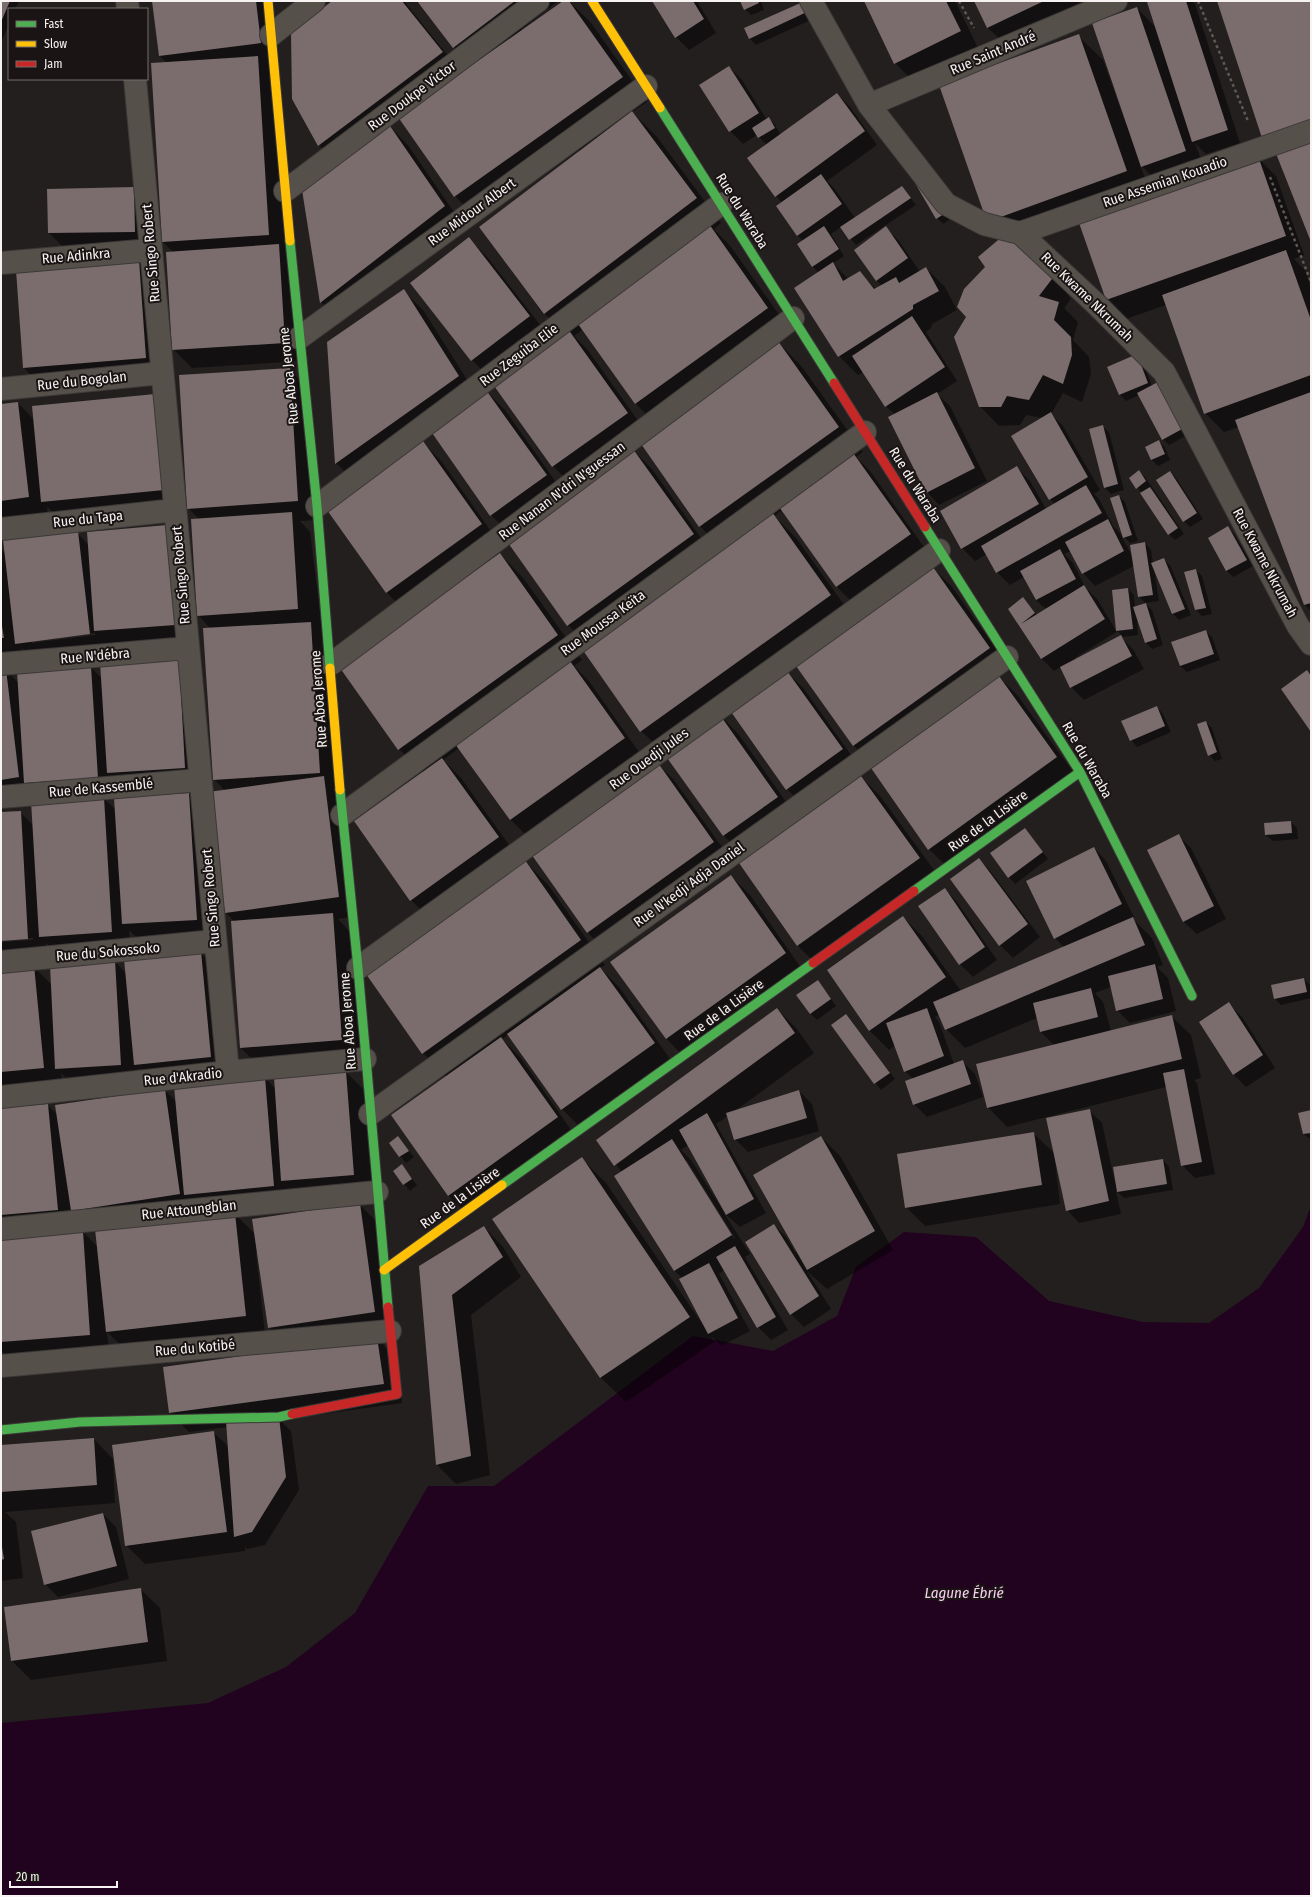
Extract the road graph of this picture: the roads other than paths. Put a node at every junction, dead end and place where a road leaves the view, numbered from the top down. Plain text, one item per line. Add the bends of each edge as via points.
1 (268, 1) edge
2 (314, 1) edge
3 (538, 1) edge
4 (592, 1) edge
5 (811, 1) edge
6 (1116, 1) edge
7 (271, 35) junction
8 (135, 80) edge
9 (646, 86) junction
10 (869, 105) junction
11 (1311, 131) edge
12 (285, 191) junction
13 (721, 204) junction
14 (1020, 233) junction
15 (151, 250) junction
16 (1, 263) edge
17 (793, 318) junction
18 (299, 338) junction
19 (162, 373) junction
20 (1, 389) edge
21 (865, 432) junction
22 (317, 506) junction
23 (175, 510) junction
24 (1, 528) edge
25 (939, 550) junction
26 (1311, 644) edge
27 (188, 648) junction
28 (1007, 656) junction
29 (1, 664) edge
30 (331, 664) junction
31 (1080, 772) junction
32 (200, 780) junction
33 (1, 797) edge
34 (342, 815) junction
35 (215, 941) junction
36 (1, 962) edge
37 (358, 968) junction
38 (1192, 996) dead end
39 (365, 1059) junction
40 (228, 1072) junction
41 (1, 1097) edge
42 (370, 1114) junction
43 (377, 1192) junction
44 (1, 1229) edge
45 (384, 1270) junction
46 (390, 1331) junction
47 (1, 1366) edge
48 (1, 1430) edge

1 - 7 street, Rue Aboa Jerome
2 - 7 street
3 - 12 street, Rue Doukpe Victor
4 - 9 street, Rue du Waraba
5 - 10 street, Rue Kwame Nkrumah
6 - 10 street, Rue Saint André
7 - 12 street, Rue Aboa Jerome
8 - 15 street, Rue Singo Robert
9 - 13 street, Rue du Waraba
9 - 18 street, Rue Midour Albert
10 - 14 street, Rue Kwame Nkrumah via 946,204 984,224
11 - 14 street, Rue Assemian Kouadio
12 - 18 street, Rue Aboa Jerome
13 - 17 street, Rue du Waraba
13 - 22 street, Rue Zeguiba Elie
14 - 26 street, Rue Kwame Nkrumah via 1164,372 1298,626
15 - 16 street, Rue Adinkra
15 - 19 street, Rue Singo Robert
17 - 21 street, Rue du Waraba
17 - 30 street, Rue Nanan N'dri N'guessan
18 - 22 street, Rue Aboa Jerome
19 - 20 street, Rue du Bogolan
19 - 23 street, Rue Singo Robert
21 - 25 street, Rue du Waraba
21 - 34 street, Rue Moussa Keïta
22 - 30 street, Rue Aboa Jerome
23 - 24 street, Rue du Tapa
23 - 27 street, Rue Singo Robert
25 - 28 street, Rue du Waraba
25 - 37 street, Rue Ouedji Jules
27 - 29 street, Rue N'débra
27 - 32 street, Rue Singo Robert
28 - 31 street, Rue du Waraba
28 - 42 street, Rue N'kedji Adja Daniel
30 - 34 street, Rue Aboa Jerome
31 - 38 street, Rue du Waraba
31 - 45 street, Rue de la Lisière
32 - 33 street, Rue de Kassemblé
32 - 35 street, Rue Singo Robert
34 - 37 street, Rue Aboa Jerome
35 - 36 street, Rue du Sokossoko
35 - 40 street, Rue Singo Robert
37 - 39 street, Rue Aboa Jerome
39 - 40 street, Rue d'Akradio
39 - 42 street, Rue Aboa Jerome
40 - 41 street, Rue d'Akradio
42 - 43 street, Rue Aboa Jerome
43 - 44 street, Rue Attoungblan
43 - 45 street, Rue Aboa Jerome
45 - 46 street, Rue Aboa Jerome
46 - 47 street, Rue du Kotibé
46 - 48 street, Rue Aboa Jerome via 397,1394 279,1417 80,1422

